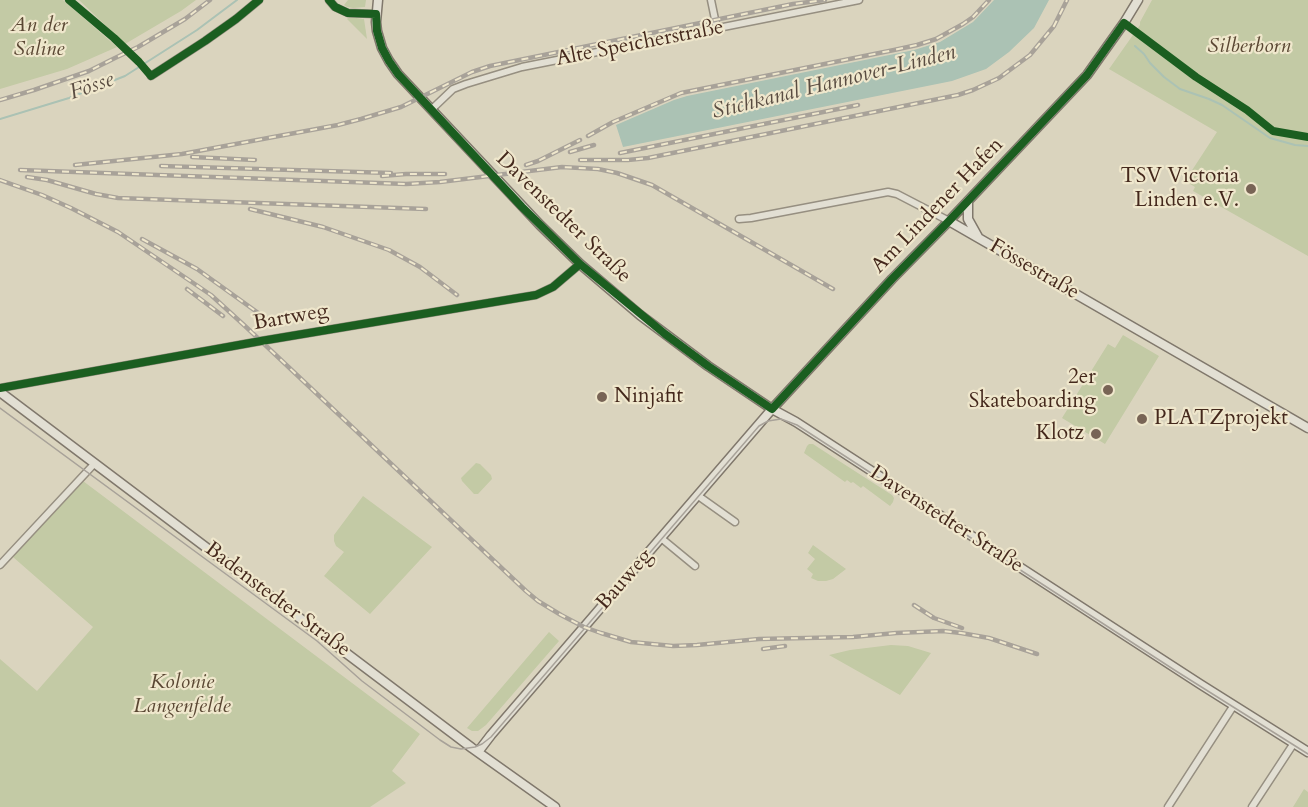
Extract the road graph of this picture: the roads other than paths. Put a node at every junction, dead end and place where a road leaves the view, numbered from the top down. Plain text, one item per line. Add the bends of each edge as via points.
1 (260, 0) edge
2 (329, 0) edge
3 (378, 0) edge
4 (711, 0) edge
5 (859, 0) edge
6 (1138, 0) edge
7 (376, 14) junction
8 (717, 29) junction
9 (151, 76) dead end
10 (431, 110) junction
11 (968, 201) junction
12 (739, 219) dead end
13 (949, 221) junction
14 (978, 237) junction
15 (580, 264) junction
16 (0, 390) edge
17 (772, 409) junction
18 (1308, 428) edge
19 (95, 463) junction
20 (697, 495) junction
21 (735, 522) dead end
22 (661, 538) junction
23 (0, 565) edge
24 (695, 566) dead end
25 (1234, 705) junction
26 (1294, 743) junction
27 (478, 752) junction
28 (1308, 752) edge
29 (555, 807) edge
30 (1168, 807) edge
31 (1252, 807) edge

1 - 9 street
2 - 7 street via 348,13
3 - 7 street, Davenstedter Straße
4 - 8 street
5 - 8 street, Alte Speicherstraße
6 - 11 street, Am Lindener Hafen via 1086,75
7 - 10 street, Davenstedter Straße via 377,31 389,61
8 - 10 street, Alte Speicherstraße via 501,73 453,89
10 - 15 street, Davenstedter Straße
11 - 13 street, Am Lindener Hafen
11 - 14 street via 968,219
12 - 13 street, Fössestraße via 888,192
13 - 14 street, Fössestraße
13 - 17 street, Am Lindener Hafen
14 - 18 street, Fössestraße
15 - 16 street, Bartweg via 553,287 536,295
15 - 17 street, Davenstedter Straße via 676,343
16 - 19 street, Badenstedter Straße
17 - 20 street, Bauweg
17 - 25 street, Davenstedter Straße
19 - 23 street
19 - 27 street, Badenstedter Straße
20 - 21 street
20 - 22 street, Bauweg
22 - 24 street
22 - 27 street, Bauweg
25 - 26 street, Davenstedter Straße
25 - 30 street
26 - 28 street, Davenstedter Straße
26 - 31 street
27 - 29 street, Badenstedter Straße

